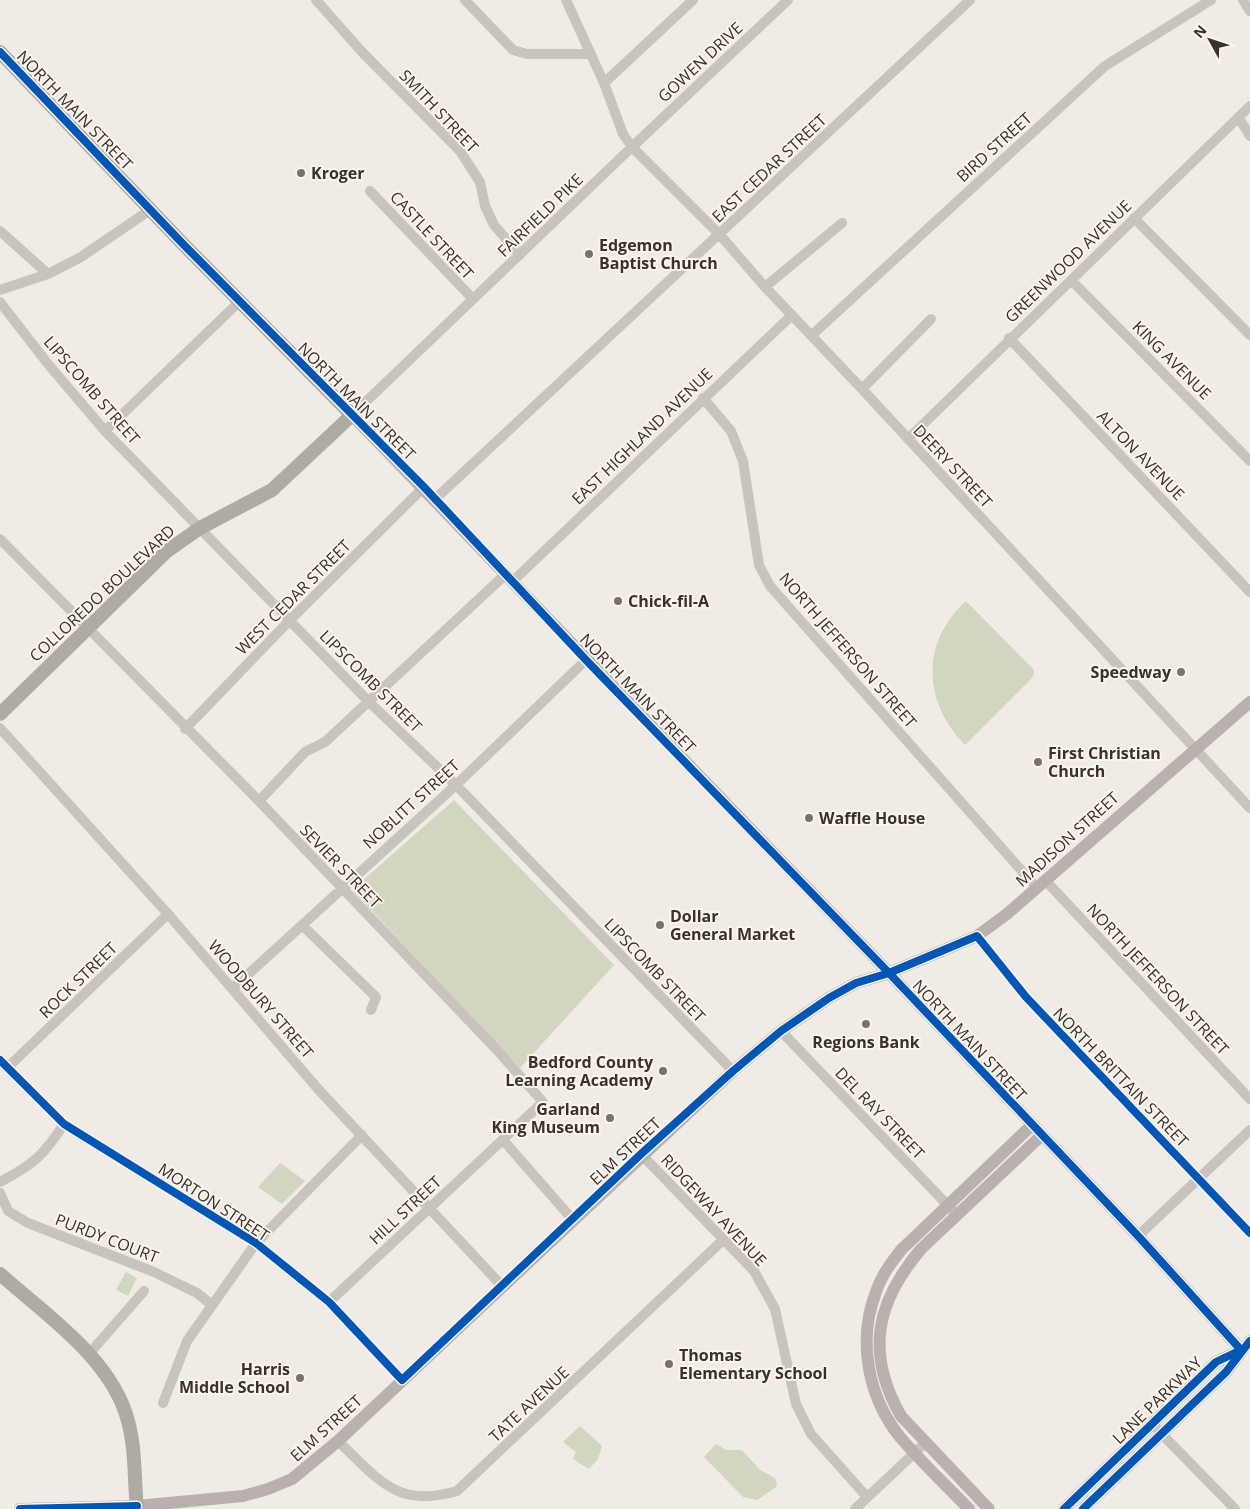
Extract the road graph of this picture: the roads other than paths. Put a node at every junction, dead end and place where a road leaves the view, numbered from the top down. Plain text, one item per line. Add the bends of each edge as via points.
1 (316, 0) edge
2 (465, 0) edge
3 (566, 0) edge
4 (693, 0) edge
5 (788, 0) edge
6 (970, 0) edge
7 (1211, 0) edge
8 (1243, 0) edge
9 (1250, 11) edge
10 (0, 52) edge
11 (589, 54) junction
12 (604, 83) junction
13 (1250, 106) edge
14 (1238, 118) junction
15 (1250, 136) edge
16 (632, 147) junction
17 (370, 191) dead end
18 (150, 210) junction
19 (1134, 218) junction
20 (842, 222) dead end
21 (0, 231) edge
22 (720, 235) junction
23 (520, 255) junction
24 (48, 274) junction
25 (1072, 281) junction
26 (765, 287) junction
27 (0, 290) edge
28 (472, 299) junction
29 (240, 301) junction
30 (0, 302) edge
31 (792, 315) junction
32 (931, 319) dead end
33 (812, 335) junction
34 (1250, 335) edge
35 (1009, 338) junction
36 (862, 389) junction
37 (703, 398) junction
38 (352, 415) junction
39 (105, 431) junction
40 (908, 439) junction
41 (1250, 461) edge
42 (424, 488) junction
43 (435, 499) junction
44 (200, 528) junction
45 (0, 538) edge
46 (509, 577) junction
47 (1250, 592) edge
48 (290, 620) junction
49 (89, 628) junction
50 (586, 660) junction
51 (369, 702) junction
52 (1250, 702) edge
53 (0, 714) edge
54 (0, 728) edge
55 (185, 729) junction
56 (1194, 750) junction
57 (456, 785) junction
58 (259, 801) junction
59 (1250, 808) edge
60 (1041, 884) junction
61 (341, 888) junction
62 (168, 914) junction
63 (302, 925) junction
64 (977, 936) junction
65 (889, 973) junction
66 (233, 988) junction
67 (372, 1010) dead end
68 (781, 1031) junction
69 (4, 1063) edge
70 (733, 1070) junction
71 (1250, 1099) edge
72 (64, 1124) junction
73 (1032, 1125) junction
74 (1250, 1130) edge
75 (362, 1135) junction
76 (1042, 1136) junction
77 (503, 1140) junction
78 (642, 1154) junction
79 (1200, 1178) junction
80 (0, 1182) edge
81 (0, 1193) edge
82 (948, 1204) junction
83 (430, 1207) junction
84 (958, 1215) junction
85 (573, 1220) junction
86 (1250, 1233) edge
87 (1138, 1236) junction
88 (723, 1240) junction
89 (256, 1243) junction
90 (0, 1274) edge
91 (502, 1286) junction
92 (144, 1291) dead end
93 (329, 1302) junction
94 (212, 1304) junction
95 (1247, 1350) edge
96 (89, 1354) junction
97 (402, 1380) junction
98 (163, 1403) dead end
99 (1152, 1424) junction
100 (1162, 1434) junction
101 (338, 1440) junction
102 (925, 1443) junction
103 (915, 1452) junction
104 (1090, 1494) junction
105 (867, 1497) junction
106 (137, 1508) edge
107 (20, 1509) edge
108 (25, 1509) edge
109 (854, 1509) edge
110 (969, 1509) edge
111 (989, 1509) edge
112 (1064, 1509) edge
113 (1083, 1509) edge
114 (1235, 1509) edge

1 - 23 street, SMITH STREET via 363,53 460,151 480,182 485,206 494,225
2 - 11 street via 513,50 527,54
3 - 11 street
4 - 12 street
5 - 16 street, GOWEN DRIVE
6 - 22 street, EAST CEDAR STREET
7 - 33 street, BIRD STREET via 1105,66
8 - 9 street
10 - 18 highway, NORTH MAIN STREET
11 - 12 street
12 - 16 street via 623,134
13 - 14 street, GREENWOOD AVENUE
14 - 15 street
14 - 19 street, GREENWOOD AVENUE
16 - 22 street, DEERY STREET
16 - 23 street, FAIRFIELD PIKE
17 - 28 street, CASTLE STREET
18 - 24 street via 110,239
18 - 29 highway, NORTH MAIN STREET
19 - 25 street, GREENWOOD AVENUE
19 - 34 street
20 - 26 street
21 - 24 street
22 - 26 street, DEERY STREET
22 - 43 street, EAST CEDAR STREET
23 - 28 street, FAIRFIELD PIKE
24 - 27 street
25 - 35 street, GREENWOOD AVENUE
25 - 41 street, KING AVENUE
26 - 31 street, DEERY STREET
28 - 38 street, FAIRFIELD PIKE
29 - 38 highway, NORTH MAIN STREET
29 - 39 street
30 - 39 street, LIPSCOMB STREET
31 - 33 street, DEERY STREET
31 - 37 street, EAST HIGHLAND AVENUE
32 - 36 street
33 - 36 street, DEERY STREET
35 - 40 street, GREENWOOD AVENUE
35 - 47 street, ALTON AVENUE
36 - 40 street, DEERY STREET
37 - 46 street, EAST HIGHLAND AVENUE
37 - 60 street, NORTH JEFFERSON STREET via 731,431 743,461 759,566 770,586
38 - 42 main road, NORTH MAIN STREET
38 - 44 highway, COLLOREDO BOULEVARD via 272,490
39 - 44 street, LIPSCOMB STREET
40 - 56 street, DEERY STREET
42 - 43 main road, NORTH MAIN STREET
42 - 48 street, WEST CEDAR STREET
43 - 46 main road, NORTH MAIN STREET
44 - 48 street, LIPSCOMB STREET
44 - 49 highway, COLLOREDO BOULEVARD via 168,551
45 - 49 street, SEVIER STREET
46 - 50 main road, NORTH MAIN STREET
46 - 51 street, EAST HIGHLAND AVENUE
48 - 51 street, LIPSCOMB STREET
48 - 55 street, WEST CEDAR STREET
49 - 53 highway, COLLOREDO BOULEVARD
49 - 55 street, SEVIER STREET
50 - 57 street, NOBLITT STREET
50 - 65 main road, NORTH MAIN STREET
51 - 57 street, LIPSCOMB STREET
51 - 58 street, EAST HIGHLAND AVENUE via 325,742 305,752
52 - 56 main road, MADISON STREET
54 - 62 street, WOODBURY STREET
55 - 58 street, SEVIER STREET
56 - 59 street, DEERY STREET
56 - 60 main road, MADISON STREET
57 - 61 street, NOBLITT STREET
57 - 70 street, LIPSCOMB STREET
58 - 61 street, SEVIER STREET
60 - 64 main road, MADISON STREET
60 - 71 street, NORTH JEFFERSON STREET
61 - 63 street, NOBLITT STREET
61 - 77 street, SEVIER STREET via 543,1102
62 - 66 street, WOODBURY STREET
62 - 69 street, ROCK STREET
63 - 66 street, NOBLITT STREET
63 - 67 street via 376,997
64 - 65 main road, MADISON STREET
64 - 79 street, NORTH BRITTAIN STREET via 1026,997
65 - 68 main road, ELM STREET via 856,983
65 - 73 main road, NORTH MAIN STREET
66 - 75 street, WOODBURY STREET
68 - 70 main road, ELM STREET
68 - 82 street, DEL RAY STREET
69 - 72 street, MORTON STREET
70 - 78 main road, ELM STREET
72 - 80 street via 46,1153 28,1168
72 - 89 street, MORTON STREET
73 - 76 main road, NORTH MAIN STREET
73 - 82 main road
74 - 79 street
75 - 83 street, WOODBURY STREET
75 - 89 street
76 - 84 main road
76 - 87 main road, NORTH MAIN STREET
77 - 83 street, HILL STREET
77 - 85 street
78 - 85 main road, ELM STREET
78 - 88 street, RIDGEWAY AVENUE
79 - 86 street, NORTH BRITTAIN STREET
79 - 87 street
81 - 94 street, PURDY COURT via 8,1211 28,1223 154,1272 190,1289
82 - 84 street, DEL RAY STREET
82 - 103 main road via 889,1266 875,1293 868,1326 867,1350 874,1392 892,1424
83 - 91 street, WOODBURY STREET
83 - 93 street, HILL STREET
84 - 102 main road via 904,1269 888,1297 881,1326 883,1372 893,1400
85 - 91 main road, ELM STREET
87 - 95 main road, NORTH MAIN STREET
88 - 101 street, TATE AVENUE via 457,1492 440,1498 413,1500 395,1493
88 - 105 street, RIDGEWAY AVENUE via 754,1271 775,1309 796,1404 811,1434
89 - 93 street, MORTON STREET
89 - 94 street
90 - 96 highway
91 - 97 main road, ELM STREET
92 - 96 street
93 - 97 street, MORTON STREET
94 - 98 street via 187,1341
95 - 99 main road, LANE PARKWAY via 1216,1362
95 - 100 main road, LANE PARKWAY
96 - 106 highway via 100,1364 120,1396 129,1422
97 - 101 main road, ELM STREET
99 - 100 street
99 - 104 main road, LANE PARKWAY
100 - 104 main road, LANE PARKWAY
100 - 114 street
101 - 106 main road, ELM STREET via 292,1479 268,1490 243,1496
102 - 103 street
102 - 111 main road
103 - 105 street
103 - 110 main road
104 - 112 main road, LANE PARKWAY
104 - 113 main road, LANE PARKWAY
105 - 109 street
106 - 108 main road, ELM STREET
107 - 108 main road, ELM STREET

